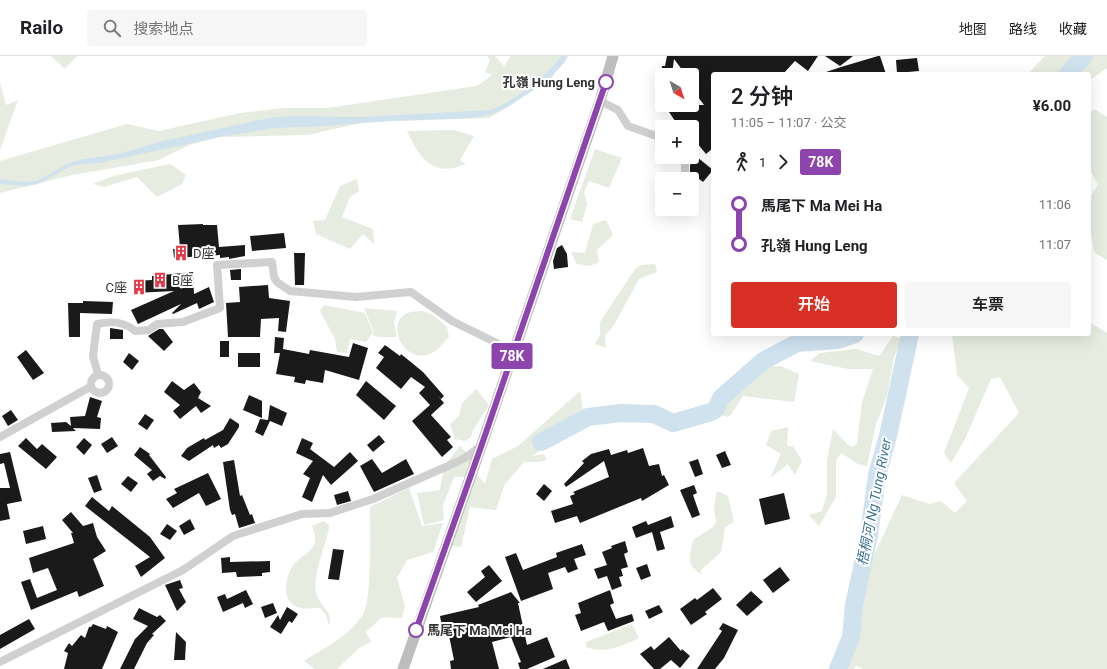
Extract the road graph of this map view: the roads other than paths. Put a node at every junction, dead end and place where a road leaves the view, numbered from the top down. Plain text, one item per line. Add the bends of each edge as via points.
1 (613, 56) edge
2 (600, 101) junction
3 (655, 136) edge
4 (514, 350) junction
5 (98, 375) junction
6 (90, 387) junction
7 (0, 437) edge
8 (482, 444) junction
9 (0, 662) edge
10 (402, 669) edge

1 - 2 main road
2 - 3 street via 618,110 628,126
2 - 4 main road
4 - 5 street via 452,321 411,292 356,296 300,293 290,291 277,282 272,262 225,264 217,265 220,308 183,322 157,324 149,330 135,330 128,324 111,322 97,324 93,356
4 - 8 main road
5 - 6 street via 89,382
5 - 6 street via 110,381 108,388 103,393 97,393
6 - 7 street
8 - 9 street via 457,462 373,499 330,513 302,514 233,536 183,570
8 - 10 main road

